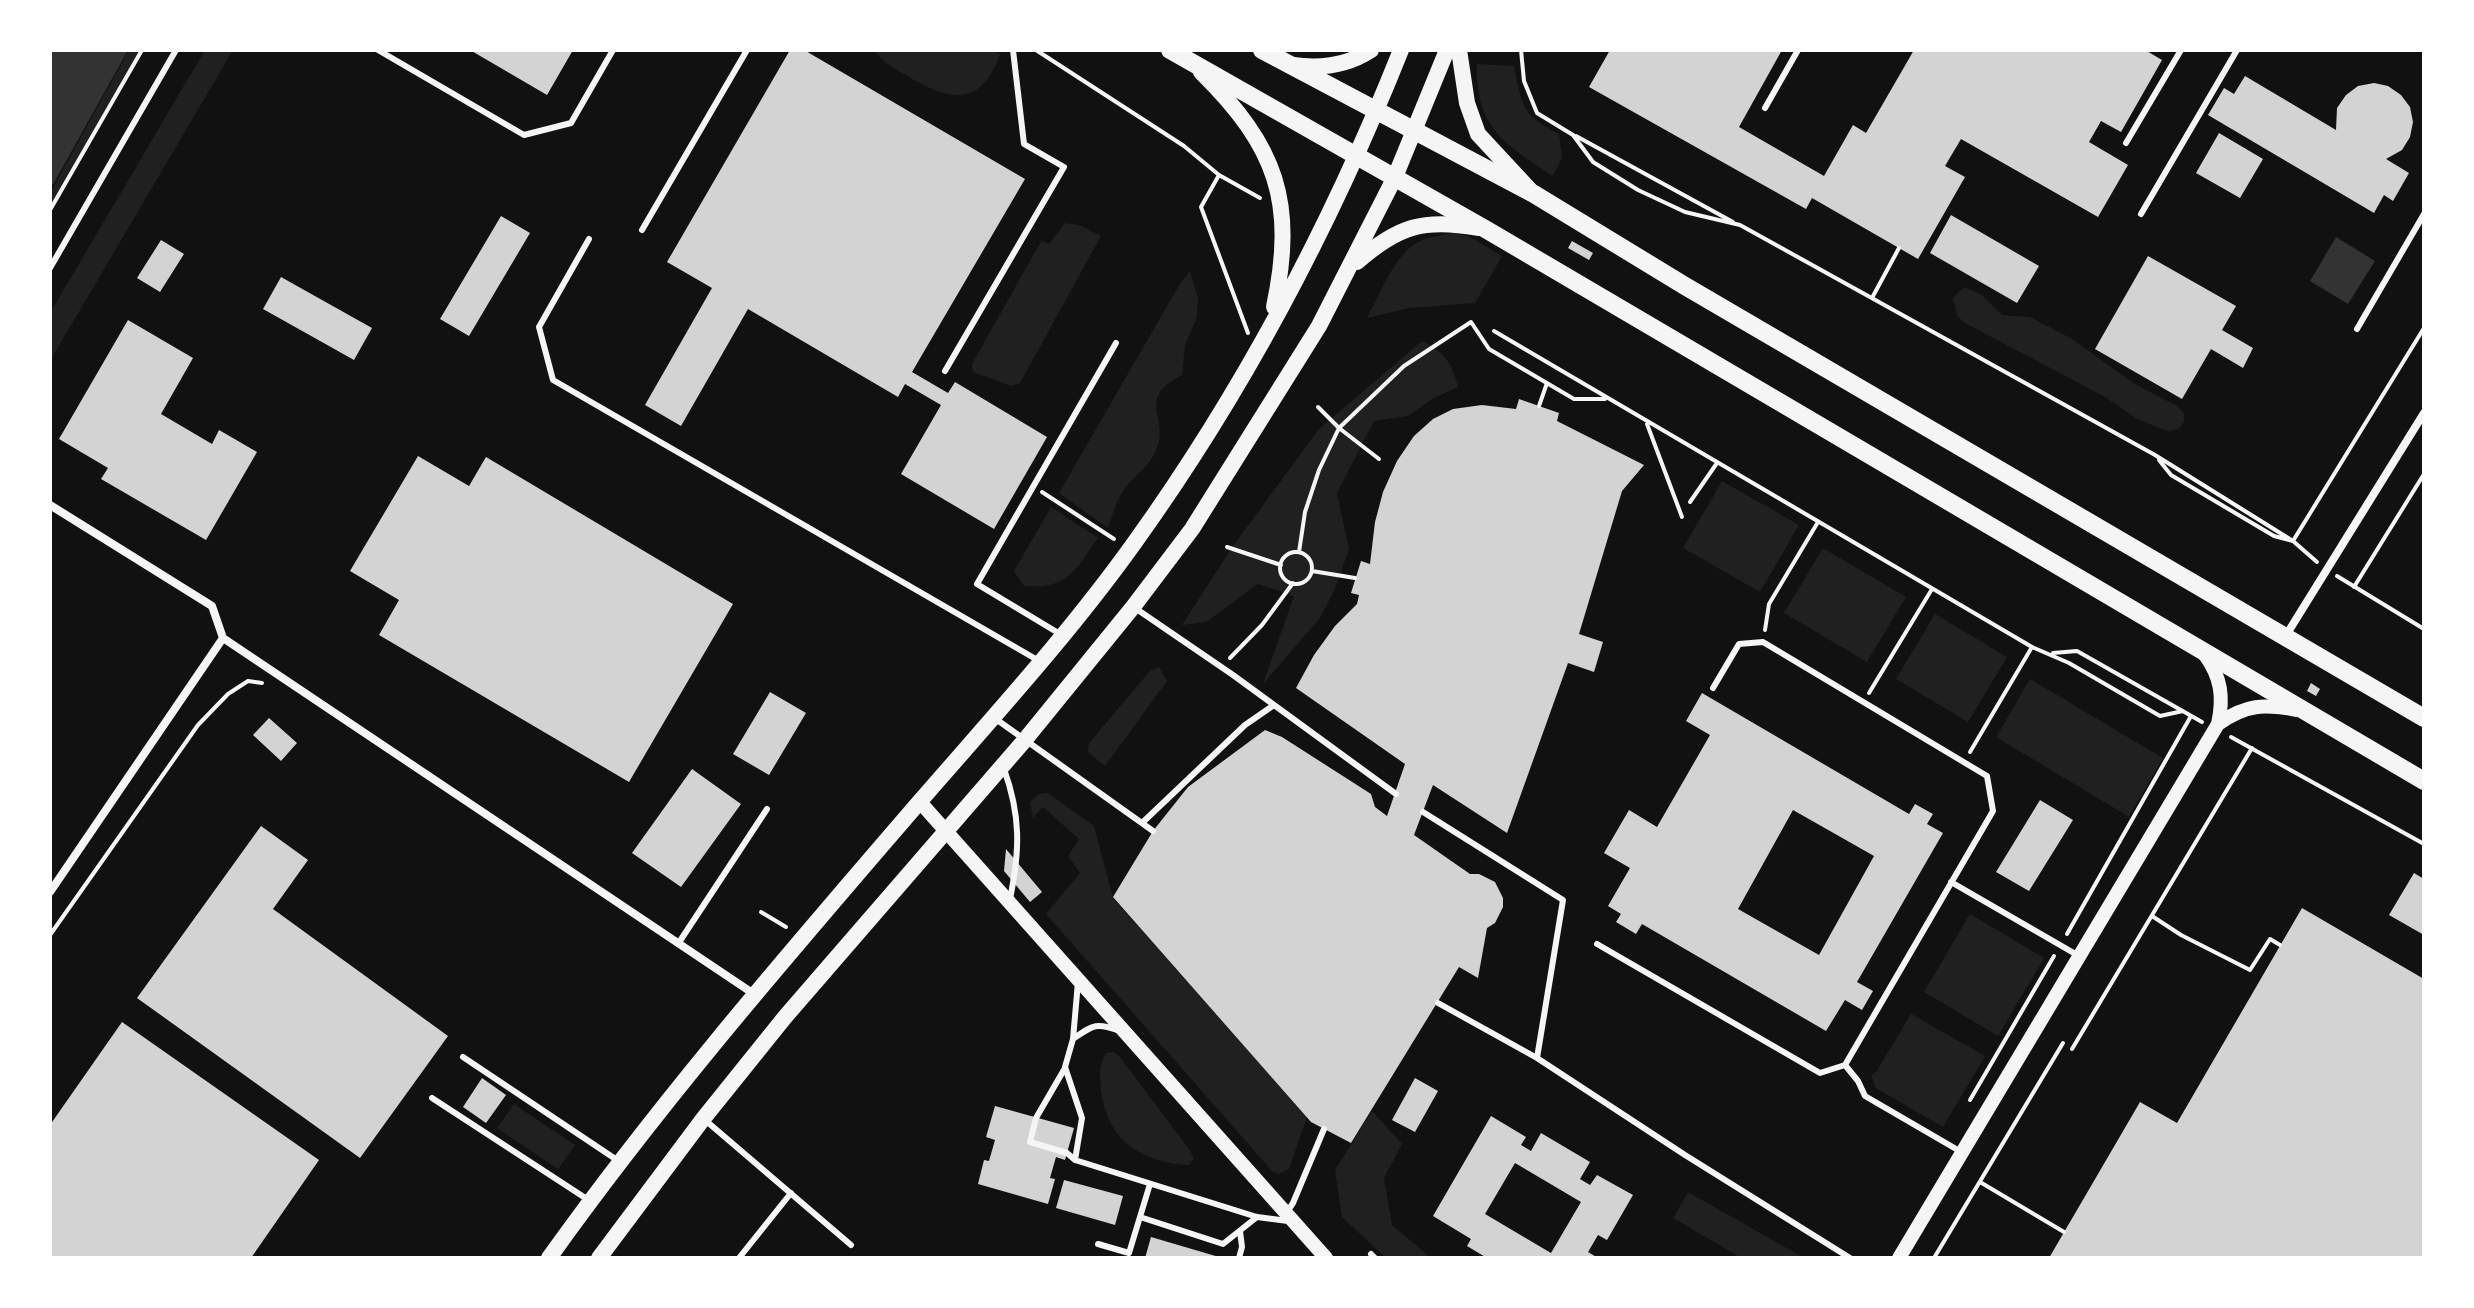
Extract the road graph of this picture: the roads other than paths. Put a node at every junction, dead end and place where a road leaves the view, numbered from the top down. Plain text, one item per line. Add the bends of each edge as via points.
1 (176, 50) edge
2 (378, 50) edge
3 (613, 50) edge
4 (747, 50) edge
5 (1013, 50) edge
6 (1170, 50) edge
7 (1262, 50) edge
8 (1371, 50) edge
9 (1401, 50) edge
10 (1447, 50) edge
11 (1459, 50) edge
12 (1798, 50) edge
13 (2181, 50) edge
14 (2237, 50) edge
15 (1286, 63) junction
16 (1193, 64) junction
17 (1765, 108) dead end
18 (1377, 110) junction
19 (1416, 129) junction
20 (2126, 143) dead end
21 (1356, 156) junction
22 (1395, 177) junction
23 (1534, 194) junction
24 (2141, 214) dead end
25 (2424, 214) edge
26 (642, 230) dead end
27 (1487, 230) junction
28 (589, 239) dead end
29 (50, 268) edge
30 (1350, 268) junction
31 (2357, 329) dead end
32 (1269, 332) junction
33 (1116, 343) dead end
34 (945, 371) dead end
35 (2424, 413) edge
36 (50, 505) edge
37 (1133, 607) junction
38 (1063, 636) junction
39 (2285, 637) junction
40 (223, 638) junction
41 (2203, 653) junction
42 (1041, 662) junction
43 (1713, 688) dead end
44 (1274, 705) junction
45 (2301, 711) junction
46 (993, 717) junction
47 (2424, 718) edge
48 (2217, 726) junction
49 (1024, 741) junction
50 (1003, 766) junction
51 (2424, 781) edge
52 (1396, 794) dead end
53 (920, 802) junction
54 (767, 809) dead end
55 (1423, 812) dead end
56 (1142, 823) junction
57 (947, 829) junction
58 (1153, 831) dead end
59 (1951, 882) junction
60 (50, 892) edge
61 (1009, 902) junction
62 (678, 944) junction
63 (1597, 944) dead end
64 (2079, 956) junction
65 (1079, 981) junction
66 (754, 994) junction
67 (1438, 1003) dead end
68 (1127, 1034) junction
69 (1073, 1039) junction
70 (463, 1057) dead end
71 (1537, 1058) junction
72 (1845, 1065) junction
73 (1065, 1067) junction
74 (432, 1098) dead end
75 (703, 1119) junction
76 (1324, 1129) dead end
77 (1963, 1153) junction
78 (1075, 1160) junction
79 (620, 1162) junction
80 (1150, 1184) junction
81 (791, 1193) junction
82 (591, 1201) junction
83 (1140, 1217) junction
84 (1257, 1217) junction
85 (1291, 1217) junction
86 (1240, 1231) junction
87 (1098, 1244) dead end
88 (851, 1245) dead end
89 (1129, 1255) edge
90 (549, 1258) edge
91 (599, 1258) edge
92 (739, 1258) edge
93 (1239, 1258) edge
94 (1326, 1258) edge
95 (1850, 1258) edge
96 (1899, 1258) edge

1 - 29 lane
2 - 3 lane via 524,135 571,123
4 - 26 lane
5 - 34 lane via 1024,144 1064,167
6 - 16 main road
7 - 15 main road
8 - 15 main road via 1341,64 1313,68
9 - 18 main road
10 - 19 main road
11 - 23 main road via 1478,134
12 - 17 lane
13 - 20 lane
14 - 24 lane
15 - 18 main road
16 - 21 main road
16 - 32 main road via 1254,132 1281,202 1281,276
18 - 19 main road
18 - 21 main road
19 - 22 main road
19 - 23 main road
21 - 22 main road
21 - 32 main road
22 - 27 main road
22 - 30 main road
23 - 39 main road
25 - 31 lane
27 - 30 main road via 1443,222 1406,230 1381,241
27 - 41 main road
28 - 42 lane via 539,327 553,380
30 - 37 main road via 1246,446
32 - 38 main road via 1135,543
33 - 38 lane via 977,584
35 - 39 street
36 - 40 street via 212,606
37 - 44 lane
37 - 49 main road
38 - 42 main road
39 - 47 main road
40 - 60 street
40 - 62 street
41 - 45 main road
41 - 48 street via 2221,686
42 - 46 main road
43 - 59 lane via 1739,644 1763,642 1987,776 1993,811
44 - 52 lane
44 - 56 lane via 1245,725
45 - 48 street via 2256,706 2234,712
45 - 51 main road
46 - 49 lane
46 - 53 main road
48 - 64 street
49 - 50 main road
49 - 56 lane
50 - 57 main road
50 - 61 lane via 1016,809 1018,864
53 - 57 street
53 - 66 main road
54 - 62 lane
55 - 71 lane via 1563,900
56 - 58 lane
57 - 61 street
57 - 75 main road
59 - 64 lane
59 - 72 lane
61 - 65 street
62 - 66 street
63 - 72 lane via 1820,1073
64 - 77 street
65 - 68 street
65 - 69 lane
66 - 79 main road
67 - 71 lane
68 - 69 lane via 1092,1025
68 - 85 street
69 - 73 lane
70 - 79 lane
71 - 95 lane
72 - 77 lane via 1865,1096
73 - 78 lane via 1082,1118
73 - 78 lane via 1036,1118 1030,1142
74 - 82 lane
75 - 81 lane
75 - 91 main road
76 - 85 lane
77 - 96 street
78 - 80 lane
79 - 82 main road
80 - 83 lane
80 - 84 lane
81 - 88 lane
81 - 92 lane
82 - 90 main road
83 - 86 lane via 1223,1244
83 - 89 lane
84 - 85 lane
84 - 86 lane
85 - 94 street
86 - 93 lane
87 - 89 lane

